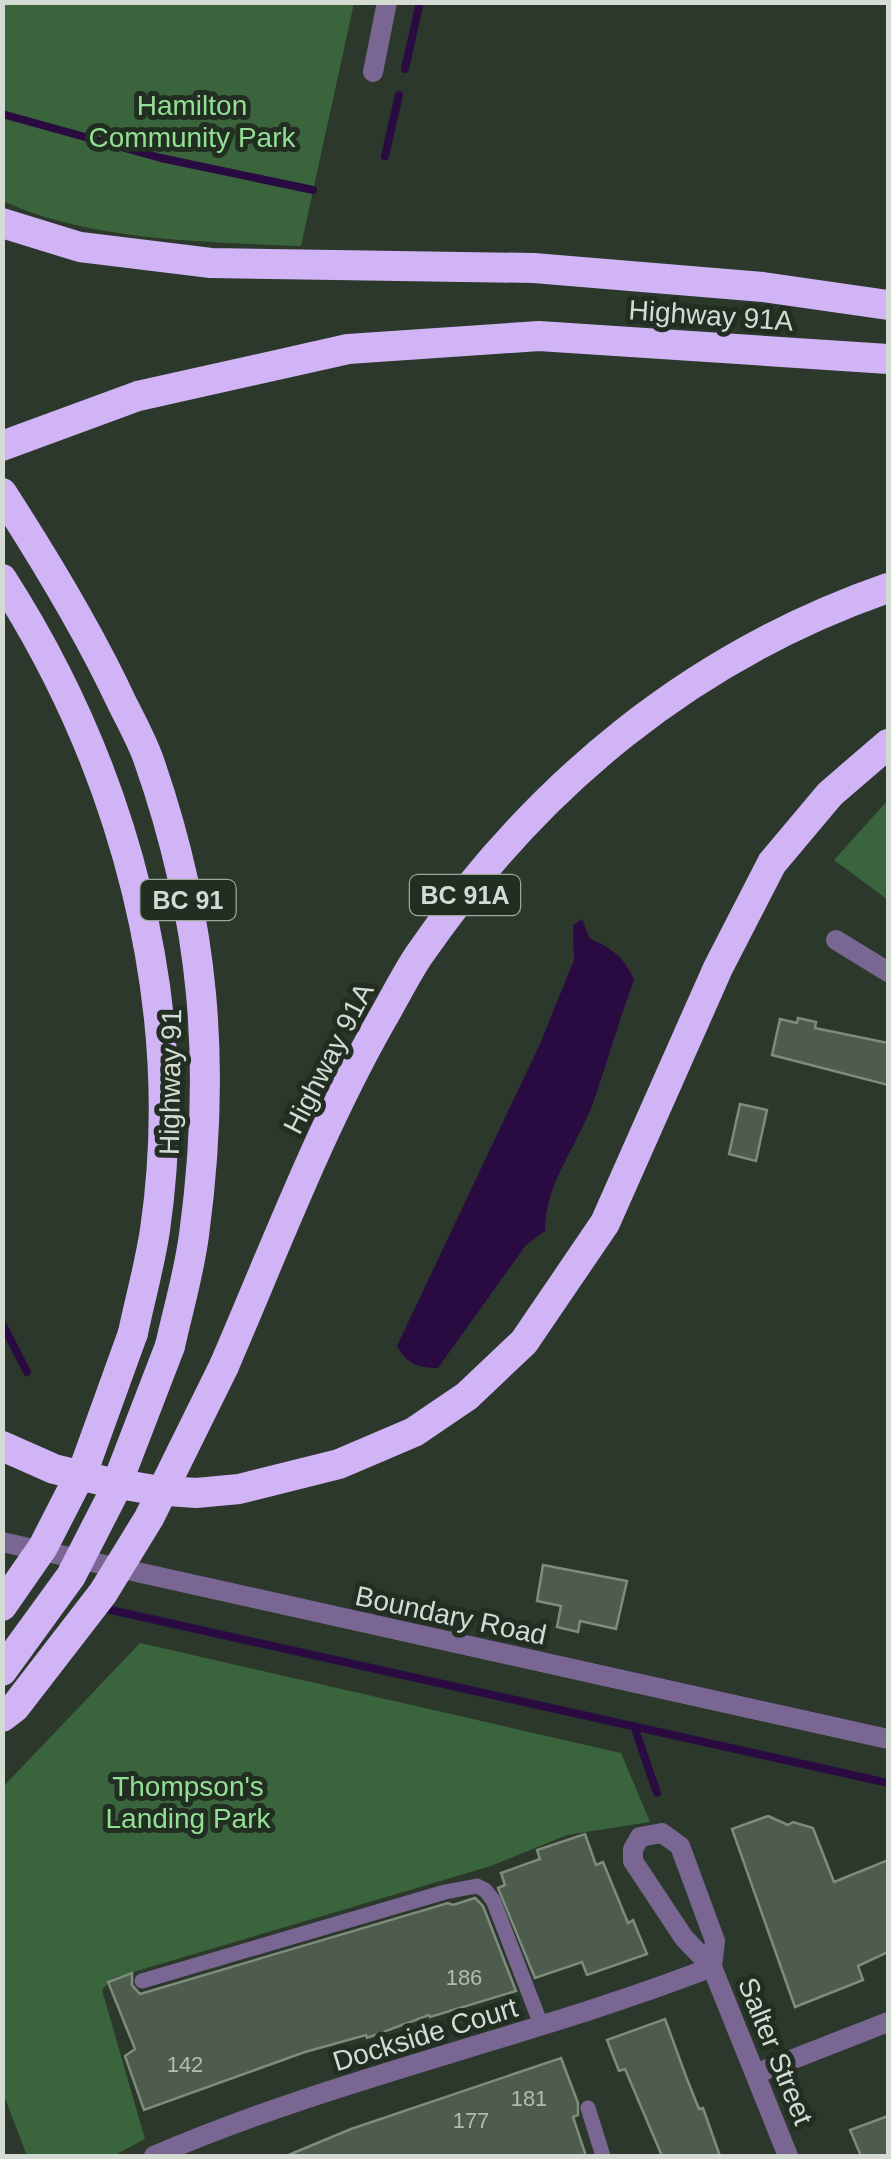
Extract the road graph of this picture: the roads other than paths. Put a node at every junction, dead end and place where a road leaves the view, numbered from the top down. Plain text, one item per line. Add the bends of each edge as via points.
1 (387, 2) edge
2 (373, 72) dead end
3 (2, 223) edge
4 (888, 305) edge
5 (888, 359) edge
6 (2, 446) edge
7 (2, 493) edge
8 (2, 580) edge
9 (888, 588) edge
10 (888, 744) edge
11 (836, 940) dead end
12 (888, 972) edge
13 (2, 1446) edge
14 (2, 1542) edge
15 (2, 1606) edge
16 (2, 1671) edge
17 (2, 1717) edge
18 (888, 1739) edge
19 (712, 1967) junction
20 (142, 1981) dead end
21 (888, 2022) edge
22 (542, 2027) junction
23 (756, 2074) junction
24 (588, 2108) dead end
25 (154, 2156) edge
26 (604, 2156) edge
27 (788, 2156) edge

1 - 2 street
3 - 4 highway via 80,247 211,262 534,268
5 - 6 highway, Highway 91A via 539,336 348,350 138,396
7 - 16 highway, Highway 91 / BC 91, bridge via 94,646 140,740 186,884 204,1000 206,1115 194,1238 170,1346 113,1494 71,1576
8 - 15 highway, Highway 91 / BC 91, bridge via 60,680 130,861 155,986 163,1114 155,1230 133,1333 86,1463 43,1548
9 - 17 highway, Highway 91A / BC 91A, bridge via 829,608 707,673 597,752 505,843 418,957 353,1072 149,1518 103,1594
10 - 13 highway via 830,794 772,862 605,1223 524,1342 467,1396 414,1432 339,1464 225,1490 108,1482 54,1469
11 - 12 street
14 - 18 street, Boundary Road
19 - 19 street, Salter Street via 715,1941 680,1846 662,1833 640,1837 633,1849 638,1872
19 - 22 street, Dockside Court
19 - 23 street, Salter Street
20 - 22 lane via 477,1886 493,1900
21 - 23 street
22 - 25 street, Dockside Court via 232,2122
23 - 27 street, Salter Street
24 - 26 lane

